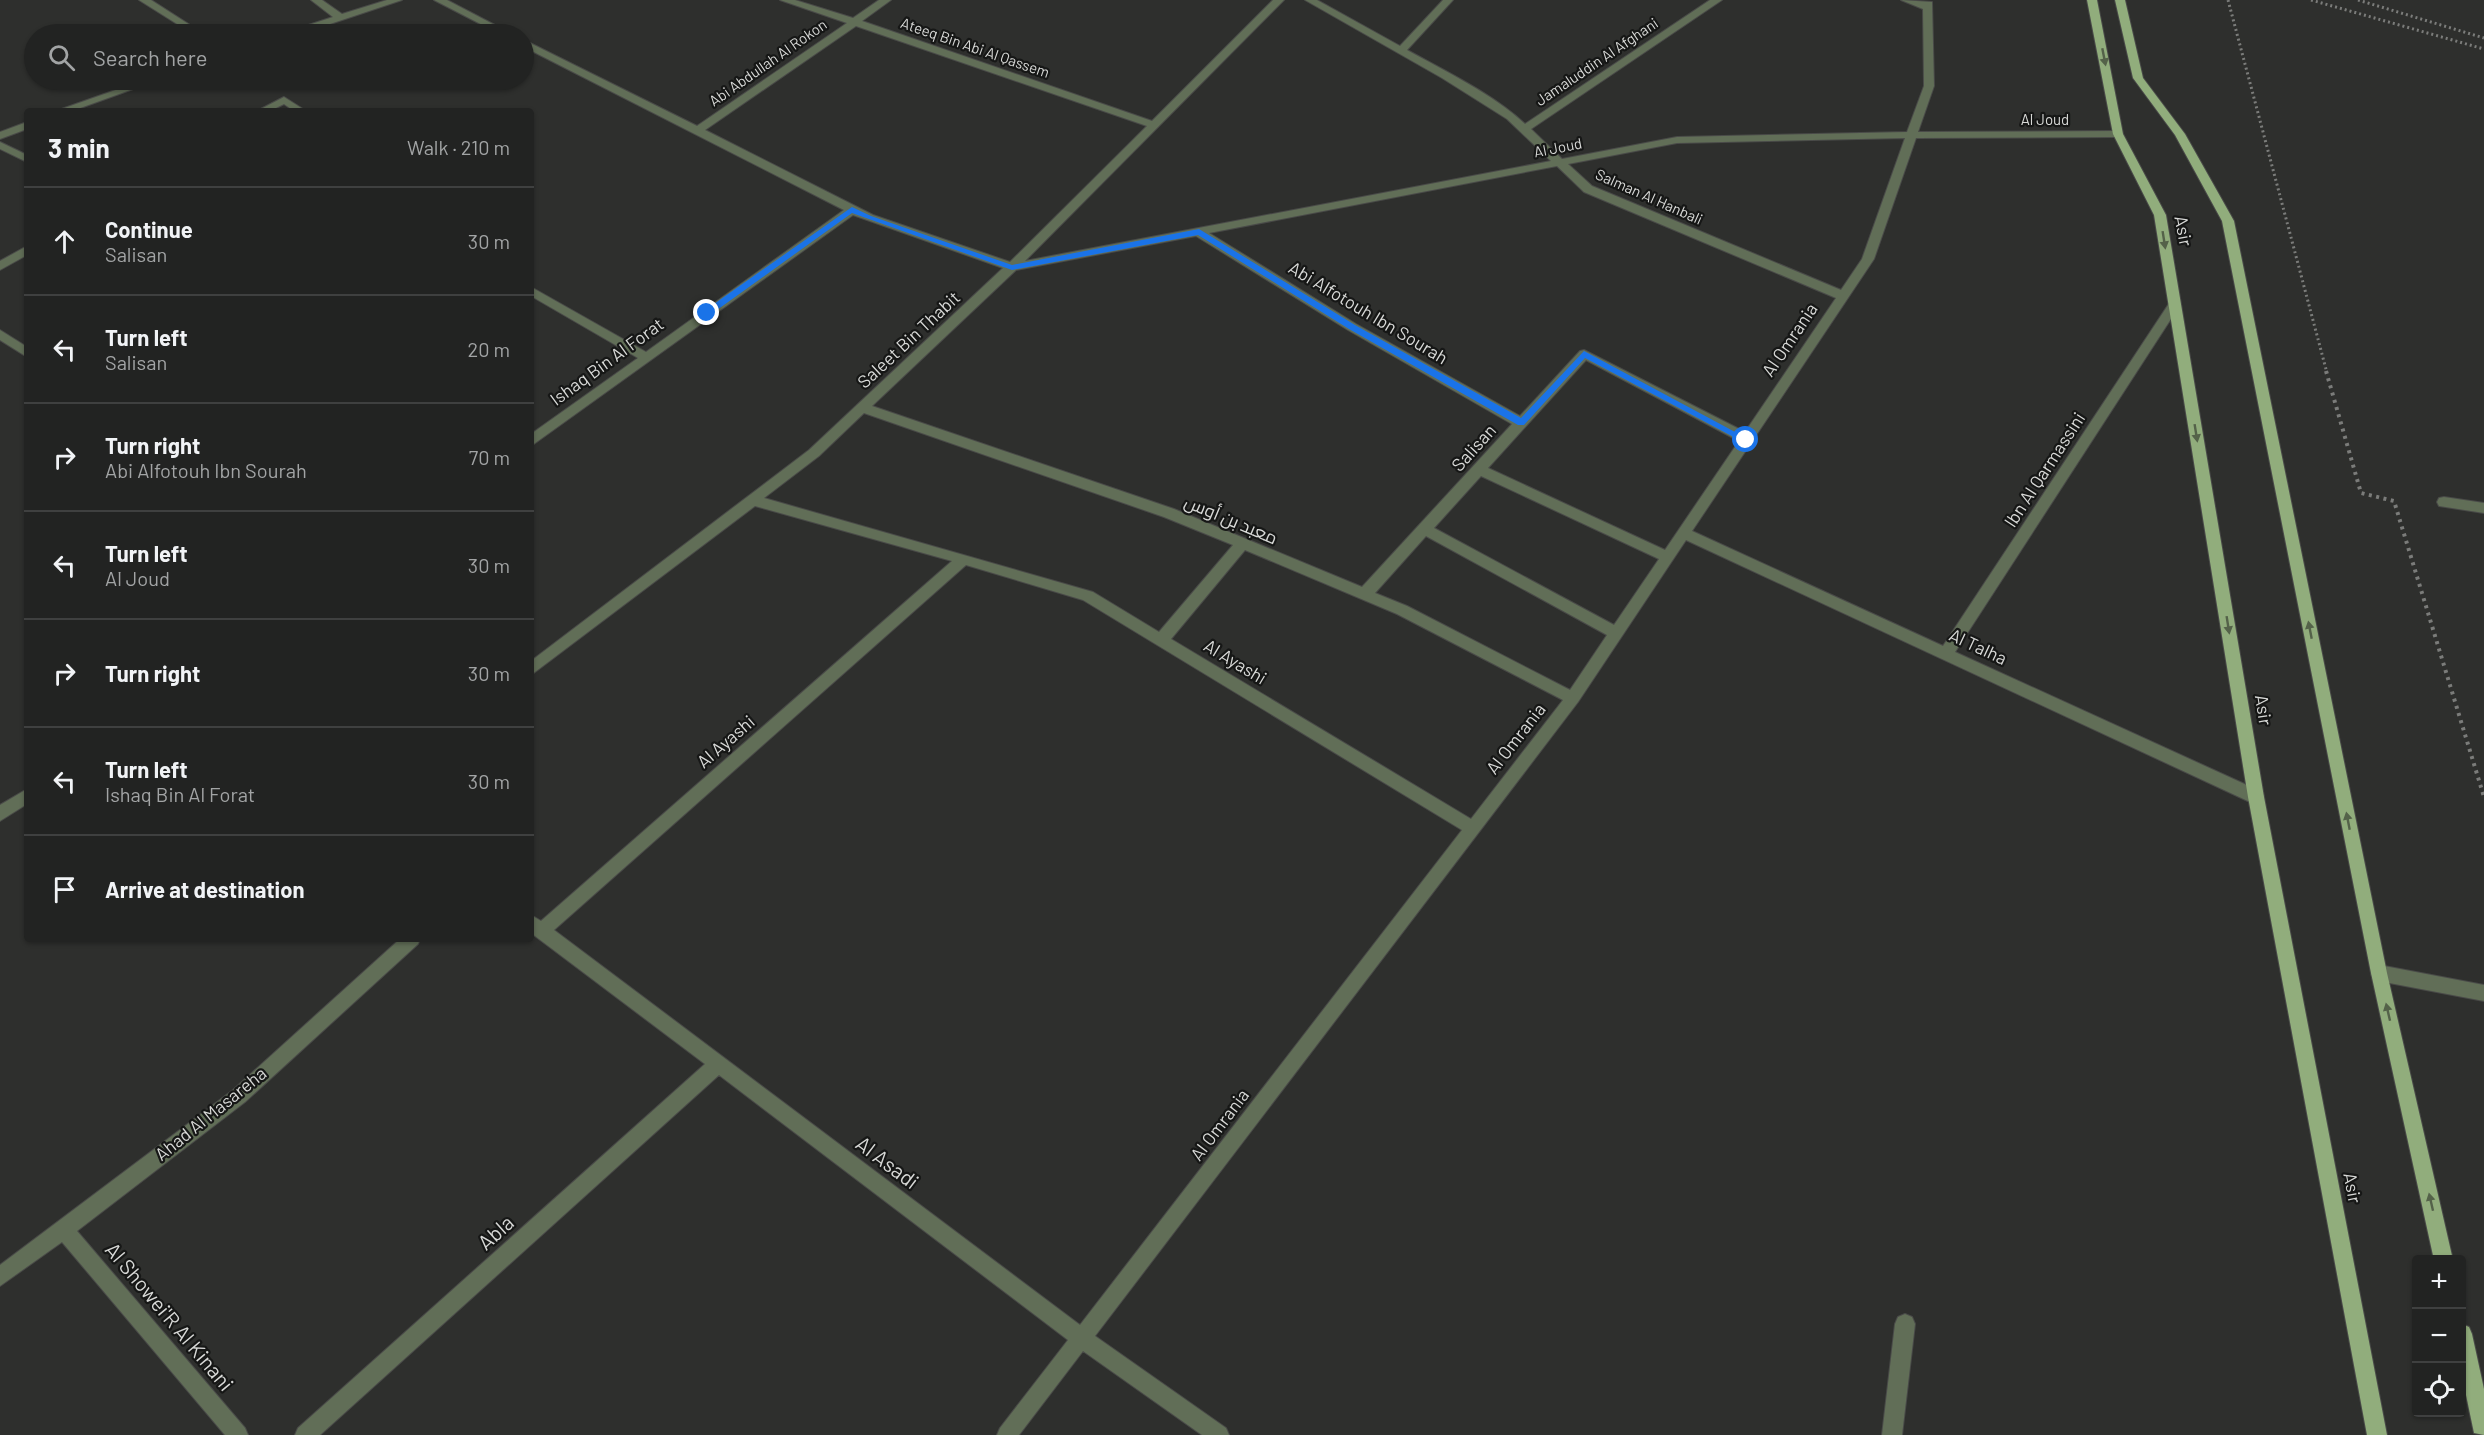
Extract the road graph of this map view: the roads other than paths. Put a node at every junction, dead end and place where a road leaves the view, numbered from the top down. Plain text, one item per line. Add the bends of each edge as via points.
1 (144, 0) edge
2 (316, 0) edge
3 (397, 0) edge
4 (439, 0) edge
5 (785, 0) edge
6 (886, 0) edge
7 (1279, 0) edge
8 (1310, 0) edge
9 (1448, 0) edge
10 (1717, 0) edge
11 (1906, 0) edge
12 (2092, 0) edge
13 (2120, 0) edge
14 (340, 18) junction
15 (855, 22) junction
16 (183, 24) edge
17 (322, 24) edge
18 (487, 24) edge
19 (534, 48) edge
20 (1401, 51) junction
21 (123, 90) edge
22 (70, 108) edge
23 (268, 108) edge
24 (297, 108) edge
25 (1154, 125) junction
26 (24, 126) edge
27 (1524, 129) junction
28 (697, 131) junction
29 (2118, 134) junction
30 (1912, 135) junction
31 (0, 136) edge
32 (0, 145) edge
33 (24, 157) edge
34 (1562, 162) junction
35 (852, 210) junction
36 (1199, 232) junction
37 (24, 252) edge
38 (0, 266) edge
39 (1012, 267) junction
40 (534, 293) edge
41 (1843, 296) junction
42 (2174, 305) junction
43 (0, 334) edge
44 (24, 351) edge
45 (646, 357) junction
46 (862, 408) junction
47 (1521, 423) junction
48 (534, 439) edge
49 (1746, 440) junction
50 (1479, 469) junction
51 (753, 500) junction
52 (2444, 502) dead end
53 (2484, 508) edge
54 (1424, 529) junction
55 (1683, 533) junction
56 (1242, 544) junction
57 (1667, 557) junction
58 (964, 559) junction
59 (1364, 595) junction
60 (1616, 633) junction
61 (1161, 640) junction
62 (1946, 654) junction
63 (534, 667) edge
64 (1573, 698) junction
65 (2256, 796) junction
66 (24, 798) edge
67 (0, 814) edge
68 (1472, 828) junction
69 (536, 927) edge
70 (409, 942) edge
71 (2379, 973) junction
72 (2484, 993) edge
73 (718, 1064) junction
74 (63, 1229) junction
75 (2443, 1255) edge
76 (0, 1277) edge
77 (1905, 1324) dead end
78 (1082, 1338) junction
79 (2466, 1352) edge
80 (2484, 1433) edge
81 (238, 1435) edge
82 (305, 1435) edge
83 (1007, 1435) edge
84 (1219, 1435) edge
85 (1892, 1435) edge
86 (2377, 1435) edge

1 - 16 street
2 - 14 street
3 - 14 street
4 - 18 street
5 - 15 street, Ateeq Bin Abi Al Qassem
6 - 15 street, Abi Abdullah Al Rokon
7 - 25 street, Saleet Bin Thabit
8 - 20 street, Salman Al Hanbali
9 - 20 street
10 - 27 street, Jamaluddin Al Afghani
11 - 30 street, Al Omrania via 1928,6 1929,86
12 -> 29 main road, Asir
71 -> 13 main road via 2228,221 2180,134 2138,78
14 - 17 street
15 - 25 street, Ateeq Bin Abi Al Qassem
15 - 28 street, Abi Abdullah Al Rokon
19 - 28 street
20 - 27 street, Salman Al Hanbali via 1511,117
21 - 22 street
23 - 24 street via 284,100
25 - 39 street, Saleet Bin Thabit
26 - 31 street
27 - 34 street, Salman Al Hanbali
28 - 35 street
29 - 30 street, Al Joud
29 -> 42 main road, Asir via 2160,215
30 - 34 street, Al Joud via 1677,140
30 - 41 street, Al Omrania via 1868,259
32 - 33 street
34 - 36 street, Al Joud
34 - 41 street, Salman Al Hanbali via 1588,189
35 - 39 street
35 - 45 street, Ishaq Bin Al Forat
36 - 39 street, Al Joud
36 - 47 street, Abi Alfotouh Ibn Sourah via 1352,327
37 - 38 street
39 - 46 street, Saleet Bin Thabit
40 - 45 street
41 - 49 street, Al Omrania
42 - 62 street, Ibn Al Qarmassini
42 -> 65 main road, Asir
43 - 44 street
45 - 48 street, Ishaq Bin Al Forat
46 - 51 street, Saleet Bin Thabit via 814,453
46 - 56 street, معبد بن أوس via 1169,513
47 - 49 street, Salisan via 1584,354
47 - 50 street, Salisan
49 - 55 street, Al Omrania
50 - 54 street, Salisan
50 - 57 street
51 - 58 street, Al Ayashi
51 - 63 street, Saleet Bin Thabit
52 - 53 street
54 - 59 street, Salisan
54 - 60 street
55 - 57 street, Al Omrania
55 - 62 street, Al Talha
56 - 59 street, معبد بن أوس
56 - 61 street
57 - 60 street, Al Omrania
58 - 61 street, Al Ayashi via 1088,596
58 - 69 street, Al Ayashi
59 - 64 street, معبد بن أوس via 1402,610
60 - 64 street, Al Omrania
61 - 68 street, Al Ayashi
62 - 65 street, Al Talha
64 - 68 street, Al Omrania
65 - 86 main road, Asir
66 - 67 street
68 - 78 street, Al Omrania
69 - 73 street, Al Asadi
70 - 74 street, Ahad Al Masareha via 239,1096
71 - 72 street
75 -> 71 main road
73 - 78 street, Al Asadi
73 - 82 street, Abla
74 - 76 street, Ahad Al Masareha
74 - 81 street, Al Showei'R Al Kinani
77 - 85 street
78 - 83 street, Al Omrania
78 - 84 street, Al Asadi
79 - 80 main road

